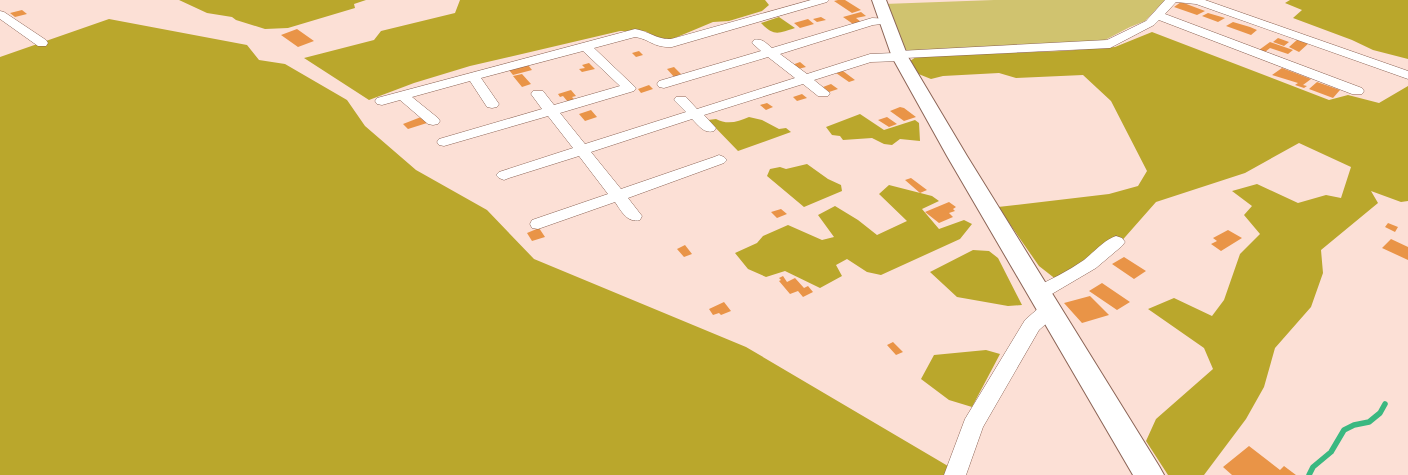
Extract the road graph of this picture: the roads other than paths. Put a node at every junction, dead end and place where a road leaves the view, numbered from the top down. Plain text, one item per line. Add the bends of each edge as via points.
1 (823, 0) edge
2 (879, 0) edge
3 (1171, 0) edge
4 (1180, 0) edge
5 (0, 14) edge
6 (1157, 15) junction
7 (886, 21) junction
8 (42, 43) dead end
9 (758, 43) dead end
10 (585, 46) junction
11 (770, 53) junction
12 (900, 56) junction
13 (1408, 75) edge
14 (474, 77) junction
15 (805, 80) junction
16 (664, 84) dead end
17 (1358, 91) dead end
18 (538, 94) dead end
19 (823, 94) dead end
20 (403, 96) junction
21 (681, 100) dead end
22 (382, 101) dead end
23 (492, 104) dead end
24 (551, 111) junction
25 (695, 114) junction
26 (433, 121) dead end
27 (709, 128) dead end
28 (444, 142) dead end
29 (582, 150) junction
30 (719, 160) dead end
31 (504, 175) dead end
32 (618, 195) junction
33 (634, 216) dead end
34 (538, 224) dead end
35 (1116, 242) dead end
36 (1044, 301) junction
37 (955, 475) edge
38 (1149, 475) edge

1 - 10 street via 672,43 658,44 644,33 635,33
2 - 7 street
3 - 6 street
4 - 13 street via 1197,0
5 - 8 street
6 - 12 street via 1150,23 1110,44
6 - 17 street
7 - 11 street via 872,22
7 - 12 street
9 - 11 street
10 - 14 street
10 - 24 street via 629,88
11 - 15 street
11 - 16 street
12 - 15 street via 870,58
12 - 36 street
14 - 20 street
14 - 23 street
15 - 19 street
15 - 25 street
18 - 24 street
20 - 22 street
20 - 26 street
21 - 25 street
24 - 28 street
24 - 29 street
25 - 27 street
25 - 29 street
29 - 31 street
29 - 32 street
30 - 32 street
32 - 33 street
32 - 34 street
35 - 36 street via 1105,253 1067,278
36 - 37 street via 973,425
36 - 38 street

